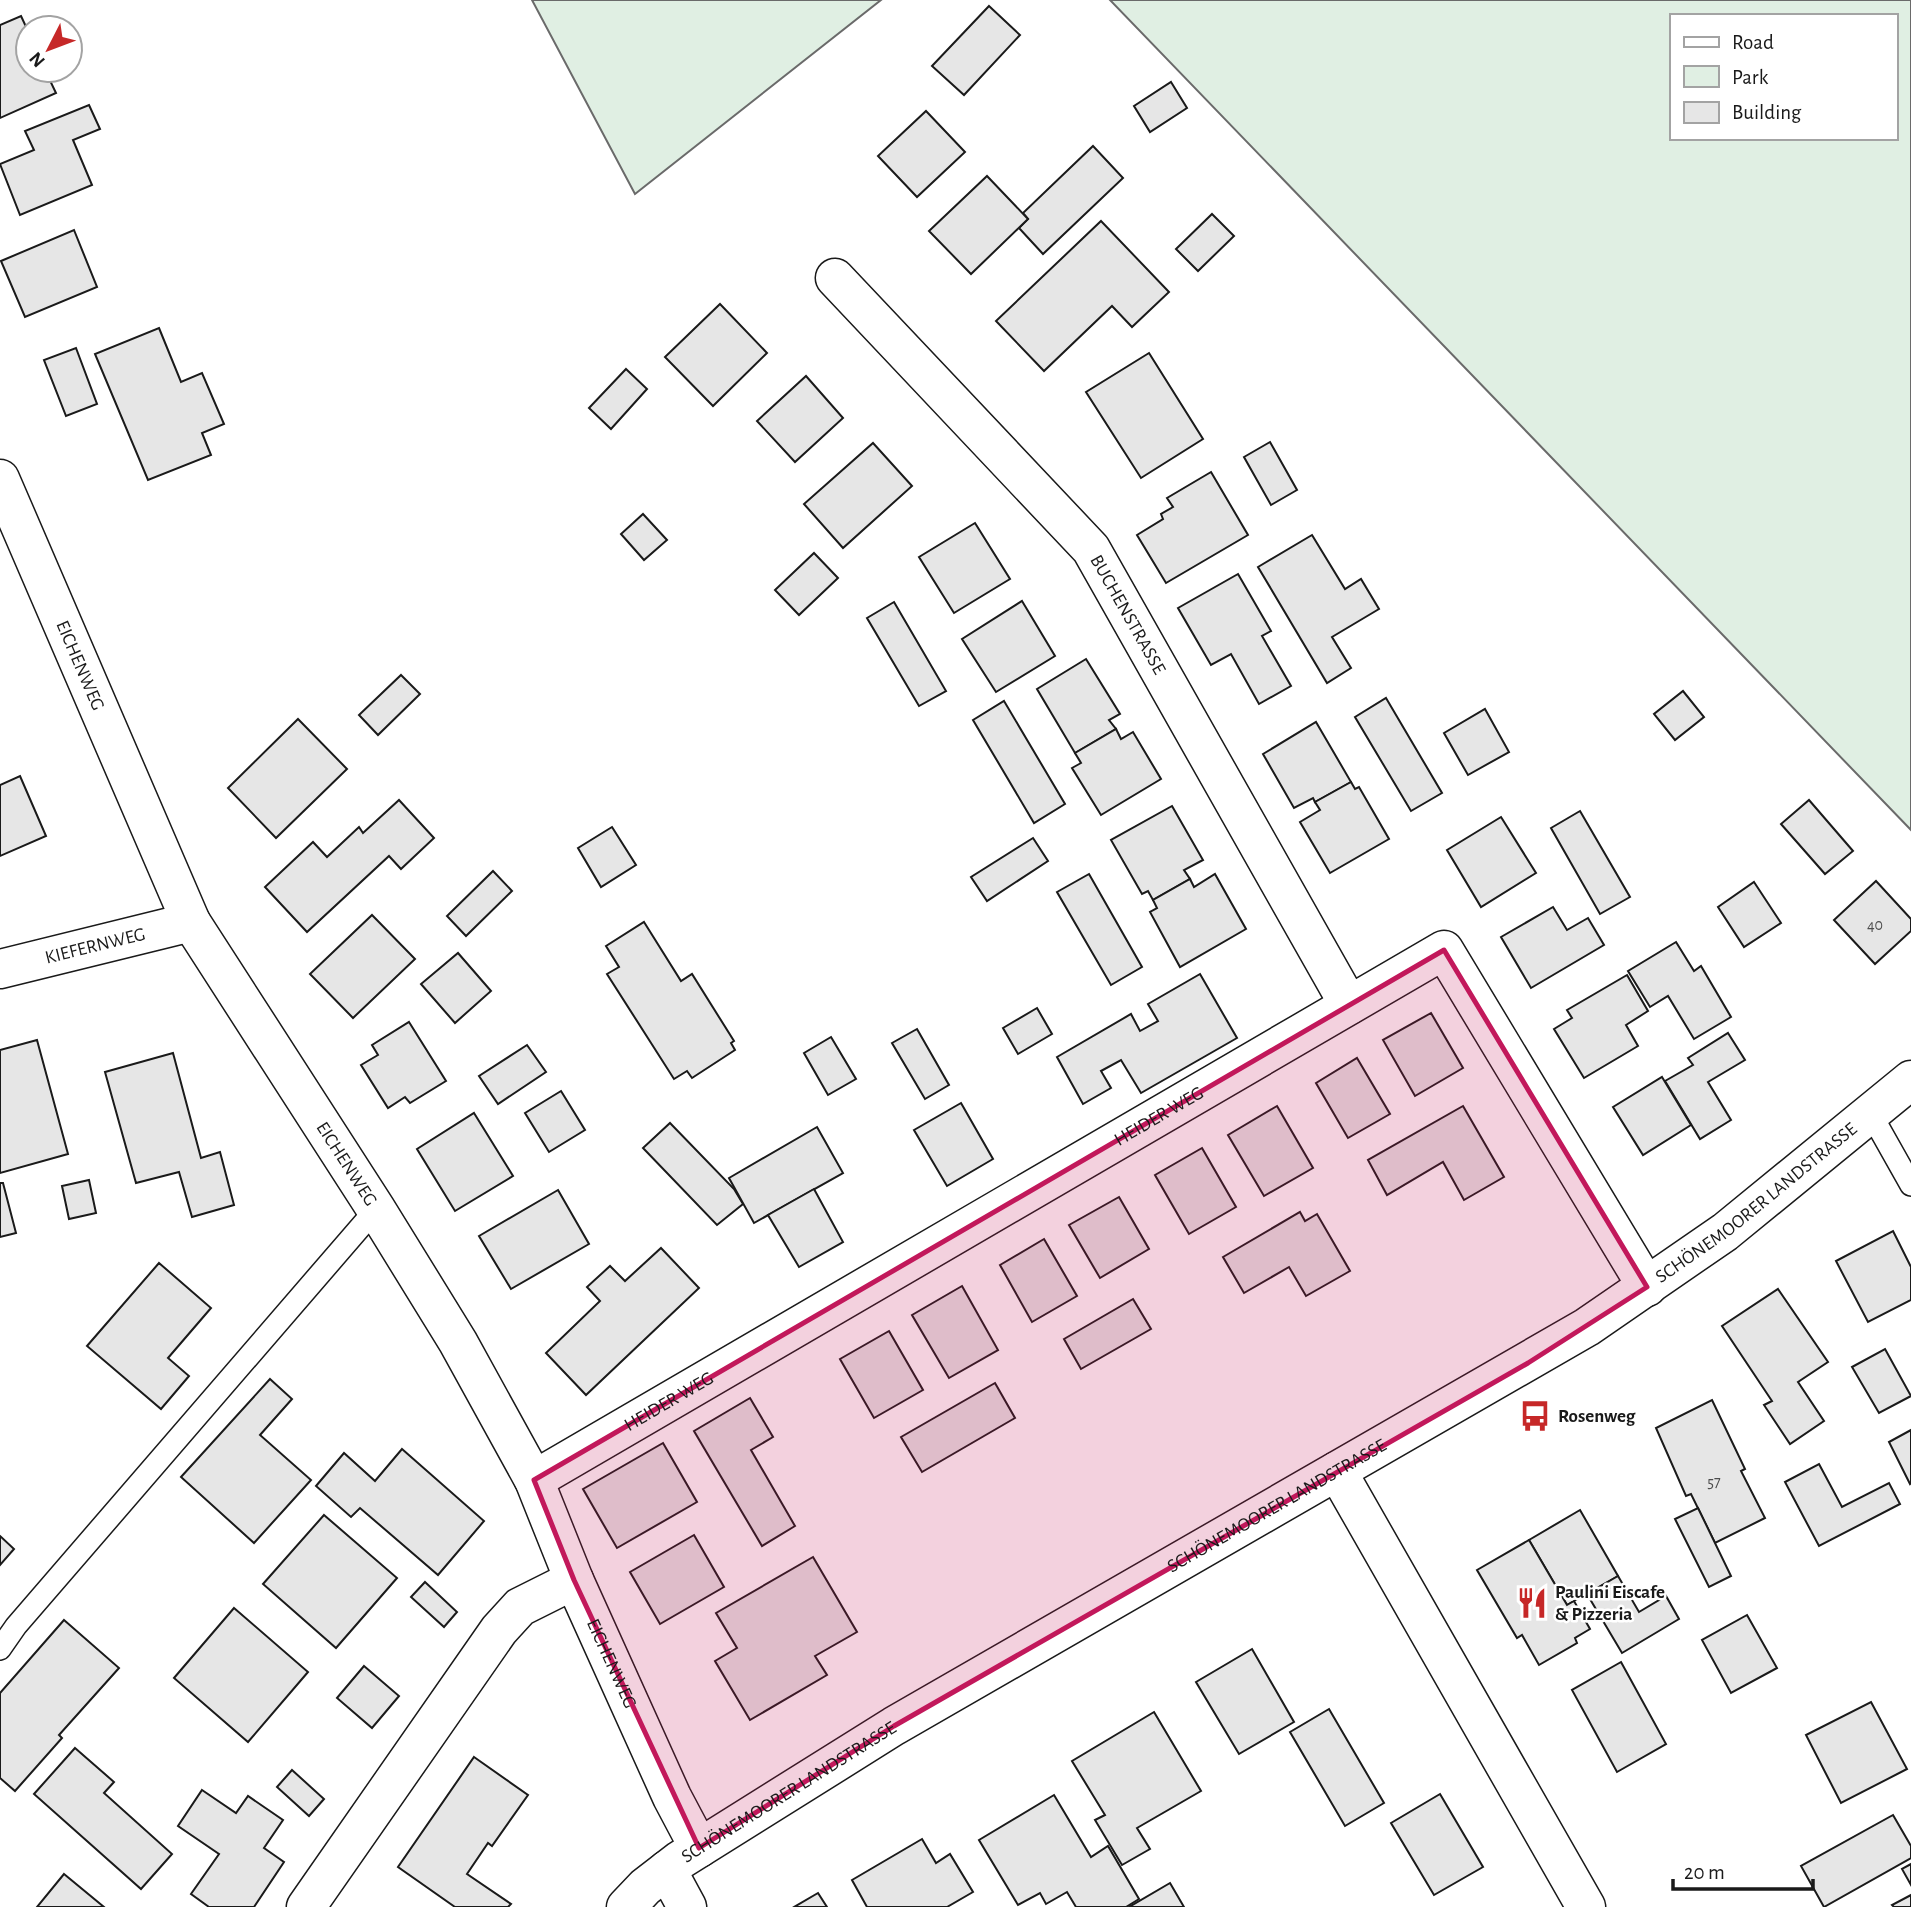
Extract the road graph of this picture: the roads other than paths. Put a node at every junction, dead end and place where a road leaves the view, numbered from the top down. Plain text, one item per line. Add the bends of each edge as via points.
1 (835, 278) dead end
2 (0, 479) edge
3 (191, 922) junction
4 (0, 969) edge
5 (1349, 1005) junction
6 (1911, 1080) edge
7 (1871, 1114) junction
8 (1911, 1185) edge
9 (376, 1209) junction
10 (1647, 1287) junction
11 (1338, 1471) junction
12 (534, 1480) junction
13 (573, 1580) junction
14 (0, 1649) edge
15 (699, 1848) junction
16 (667, 1870) junction
17 (1577, 1904) edge
18 (306, 1907) edge
19 (626, 1907) edge
20 (687, 1907) edge

1 - 5 street, BUCHENSTRASSE via 1091,549
2 - 3 street, EICHENWEG
3 - 4 street, KIEFERNWEG
3 - 9 street, EICHENWEG
5 - 10 street, HEIDER WEG via 1444,950
5 - 12 street, HEIDER WEG
6 - 7 street, SCHÖNEMOORER LANDSTRASSE
7 - 8 lane
7 - 10 street, SCHÖNEMOORER LANDSTRASSE
9 - 12 street, EICHENWEG via 458,1342
9 - 14 lane
10 - 11 street, SCHÖNEMOORER LANDSTRASSE via 1528,1363
11 - 15 street, SCHÖNEMOORER LANDSTRASSE via 894,1726
11 - 17 street
12 - 13 street, EICHENWEG
13 - 15 street, EICHENWEG
13 - 18 street via 520,1607 499,1630
15 - 16 street, SCHÖNEMOORER LANDSTRASSE
16 - 19 street, SCHÖNEMOORER LANDSTRASSE
16 - 20 street

